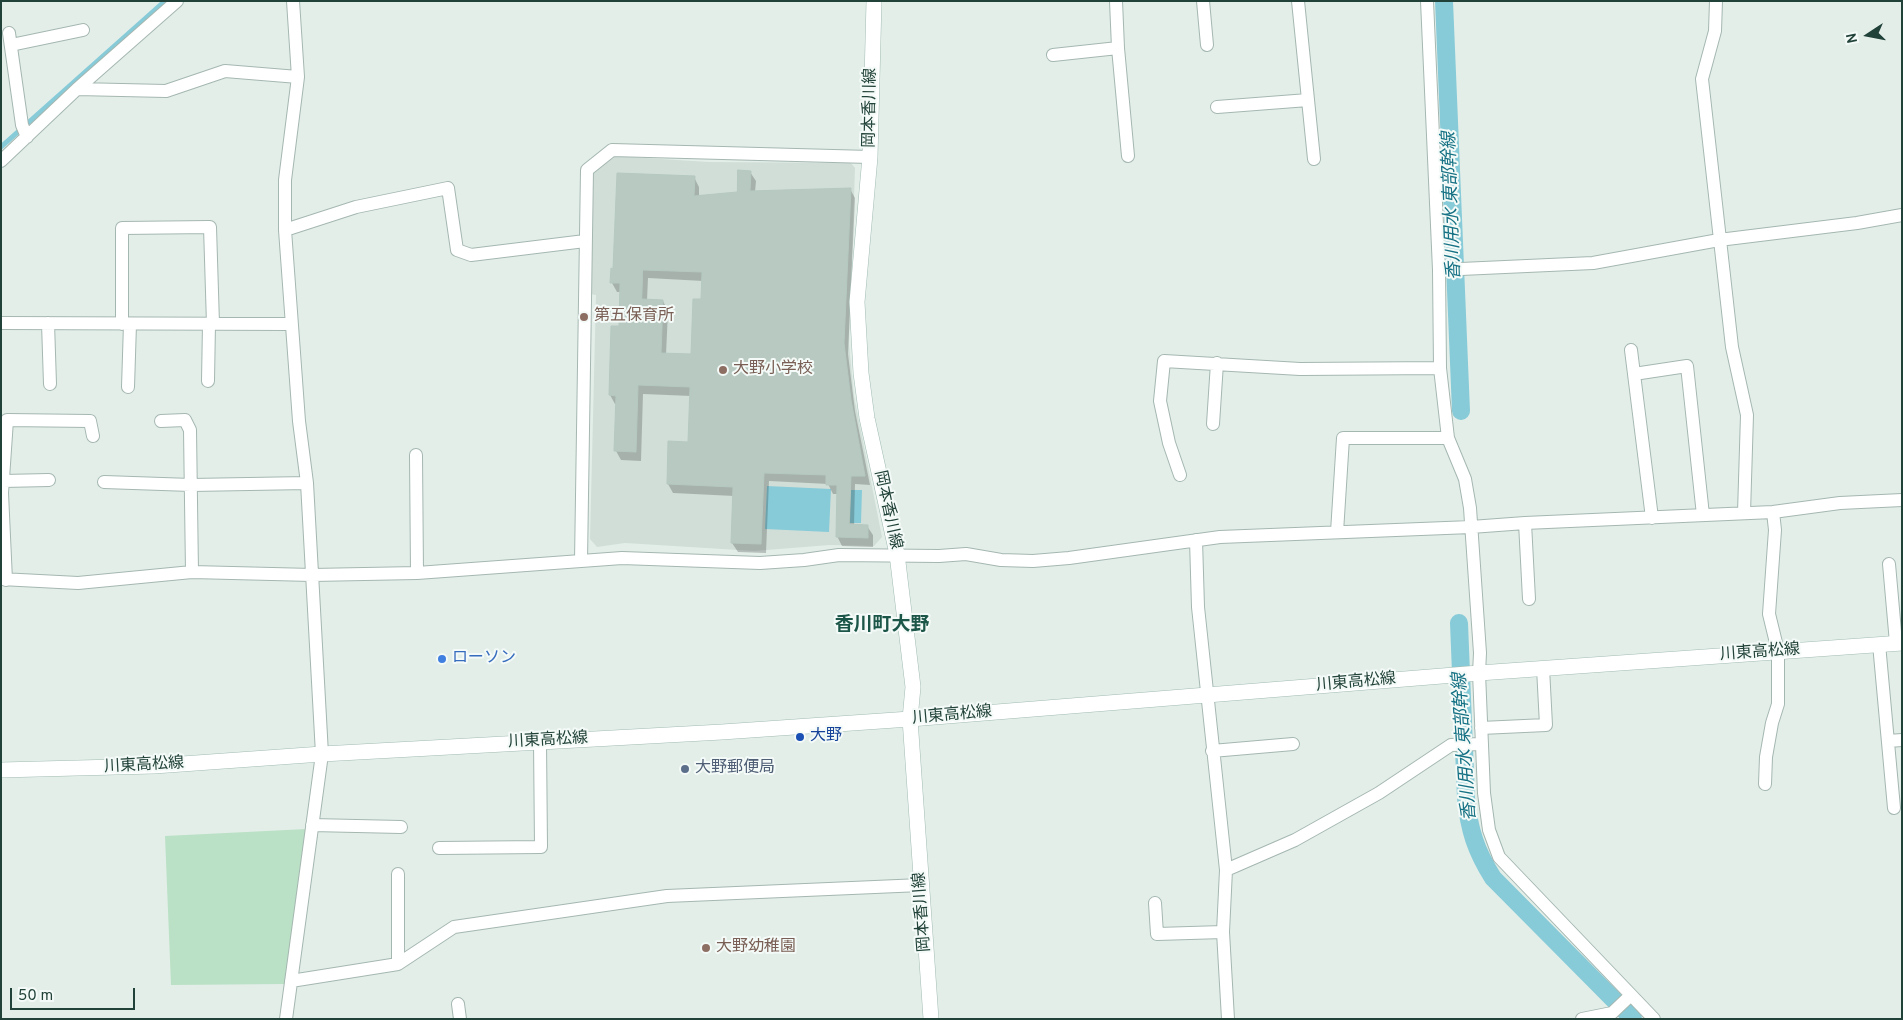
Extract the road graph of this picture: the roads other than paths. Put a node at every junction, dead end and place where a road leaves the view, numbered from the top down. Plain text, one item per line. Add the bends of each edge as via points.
1 (177, 1) edge
2 (293, 1) edge
3 (874, 1) edge
4 (1116, 1) edge
5 (1203, 1) edge
6 (1298, 1) edge
7 (1428, 1) edge
8 (1716, 1) edge
9 (83, 30) dead end
10 (1207, 45) dead end
11 (1118, 48) junction
12 (1054, 55) dead end
13 (298, 76) junction
14 (77, 89) junction
15 (1308, 100) junction
16 (1217, 107) dead end
17 (25, 132) junction
18 (1128, 156) dead end
19 (870, 157) junction
20 (1314, 159) dead end
21 (1, 161) edge
22 (1902, 215) edge
23 (285, 230) junction
24 (585, 240) junction
25 (1720, 240) junction
26 (1439, 270) junction
27 (1, 323) edge
28 (48, 324) junction
29 (126, 324) junction
30 (211, 324) junction
31 (291, 324) junction
32 (1631, 350) dead end
33 (1217, 363) junction
34 (1440, 368) junction
35 (1634, 374) junction
36 (208, 381) dead end
37 (50, 384) dead end
38 (128, 387) dead end
39 (161, 421) dead end
40 (1213, 424) dead end
41 (93, 436) dead end
42 (1448, 438) junction
43 (416, 455) dead end
44 (1180, 475) dead end
45 (49, 480) dead end
46 (3, 481) junction
47 (104, 482) dead end
48 (307, 483) junction
49 (191, 485) junction
50 (1902, 500) edge
51 (1773, 512) junction
52 (1744, 513) junction
53 (1704, 515) junction
54 (1652, 518) junction
55 (1525, 523) junction
56 (1471, 527) junction
57 (1337, 532) junction
58 (1196, 540) junction
59 (897, 554) junction
60 (581, 561) junction
61 (1889, 564) dead end
62 (192, 572) junction
63 (418, 573) junction
64 (312, 576) junction
65 (4, 580) edge
66 (1529, 599) dead end
67 (1899, 643) edge
68 (1879, 644) junction
69 (1778, 651) junction
70 (1543, 668) junction
71 (1479, 672) junction
72 (1208, 694) junction
73 (910, 719) junction
74 (1482, 728) junction
75 (1902, 740) edge
76 (1888, 741) junction
77 (540, 742) junction
78 (1292, 744) dead end
79 (1481, 744) junction
80 (1212, 751) junction
81 (322, 754) junction
82 (1, 770) edge
83 (1765, 784) dead end
84 (1894, 808) dead end
85 (312, 826) junction
86 (401, 827) dead end
87 (439, 848) dead end
88 (1226, 870) junction
89 (398, 874) dead end
90 (921, 885) junction
91 (1155, 903) dead end
92 (1223, 932) junction
93 (398, 964) junction
94 (291, 981) junction
95 (1630, 996) junction
96 (458, 1004) dead end
97 (286, 1019) edge
98 (460, 1019) edge
99 (931, 1019) edge
100 (1228, 1019) edge
101 (1582, 1019) edge
102 (1654, 1019) edge

1 - 14 street
2 - 13 street
3 - 19 main road, 岡本香川線
4 - 11 street
5 - 10 street
6 - 15 street
7 - 26 street
8 - 25 street via 1715,31 1702,79
9 - 17 street via 10,39
11 - 12 street
11 - 18 street
13 - 14 street via 225,71 166,90
13 - 23 street via 285,180
14 - 17 street
15 - 16 street
15 - 20 street
17 - 21 street
19 - 24 street via 612,150 587,170
19 - 59 main road, 岡本香川線 via 857,302 860,373
22 - 25 street
23 - 24 street via 356,207 448,188 457,250 471,255
23 - 31 street
24 - 60 street
25 - 26 street via 1592,263
25 - 52 street via 1732,347 1747,415
26 - 34 street
27 - 28 street
28 - 29 street
28 - 37 street
29 - 30 street
29 - 30 street via 122,228 210,226
29 - 38 street
30 - 31 street
30 - 36 street
31 - 48 street
32 - 35 street
33 - 34 street via 1300,370
33 - 40 street
33 - 44 street via 1164,360 1160,401
34 - 42 street
35 - 53 street via 1687,366
35 - 54 street
39 - 49 street via 185,420 190,430
41 - 46 street via 90,420 7,420
42 - 56 street via 1465,479
42 - 57 street via 1343,438
43 - 63 street
45 - 46 street
46 - 65 street
47 - 49 street
48 - 49 street
48 - 64 street
49 - 62 street
50 - 51 street via 1840,503
51 - 52 street
51 - 69 street via 1775,530 1769,614
52 - 53 street
53 - 54 street
54 - 55 street
55 - 56 street
55 - 66 street
56 - 57 street
56 - 71 street
57 - 58 street
58 - 59 street via 1032,560 1001,560 966,554
58 - 72 street via 1198,607
59 - 60 street via 839,555 760,563 622,558
59 - 73 main road, 岡本香川線 via 913,686
60 - 63 street
61 - 67 street
62 - 64 street
62 - 65 street via 78,583
63 - 64 street
64 - 81 street
67 - 68 main road, 川東高松線
68 - 69 main road, 川東高松線
68 - 76 street
69 - 70 main road, 川東高松線
69 - 83 street via 1778,704 1767,749
70 - 71 main road, 川東高松線
70 - 74 street via 1546,725
71 - 72 main road, 川東高松線
71 - 74 street
72 - 73 main road, 川東高松線
72 - 80 street
73 - 77 main road, 川東高松線
73 - 90 main road, 岡本香川線
74 - 79 street
75 - 76 street
76 - 84 street
77 - 81 main road, 川東高松線
77 - 87 street via 541,847
78 - 80 street
79 - 88 street via 1451,745 1379,793 1295,840
79 - 95 street via 1489,830 1499,857
80 - 88 street
81 - 82 main road, 川東高松線 via 154,766
81 - 85 street
85 - 86 street
85 - 94 street
88 - 92 street
89 - 93 street
90 - 93 street via 667,896 463,926 454,928
90 - 99 main road, 岡本香川線
91 - 92 street via 1156,934
92 - 100 street
93 - 94 street
94 - 97 street
95 - 101 street via 1612,1013
95 - 102 street
96 - 98 street

